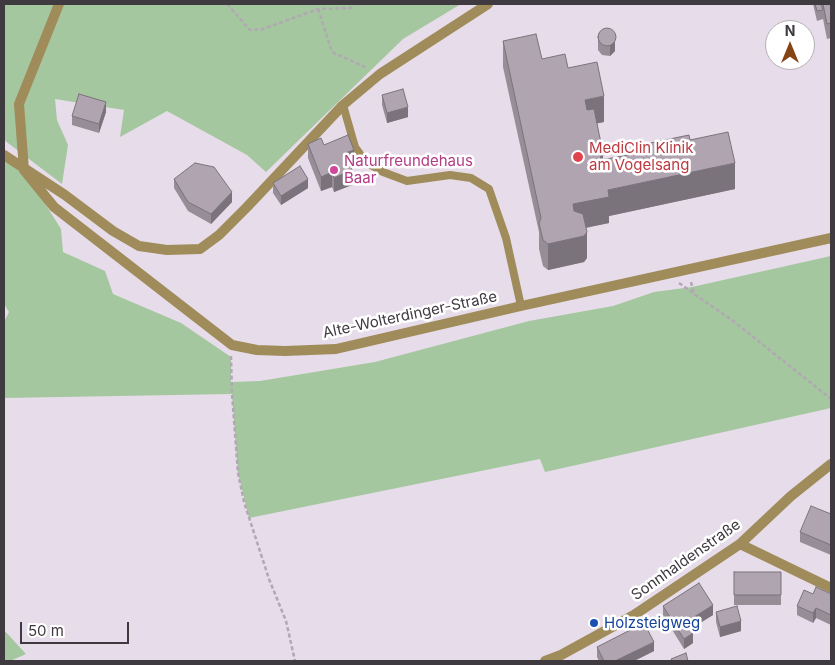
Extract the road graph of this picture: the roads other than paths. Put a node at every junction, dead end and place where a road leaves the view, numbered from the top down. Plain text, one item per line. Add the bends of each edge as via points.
1 (59, 4) edge
2 (488, 4) edge
3 (343, 105) junction
4 (4, 155) edge
5 (24, 170) junction
6 (831, 238) edge
7 (521, 306) junction
8 (831, 464) edge
9 (740, 544) junction
10 (831, 588) edge
11 (562, 658) edge
12 (545, 661) edge

1 - 5 street via 19,104
2 - 3 street, Alte-Wolterdinger-Straße via 380,74
3 - 5 street, Alte-Wolterdinger-Straße via 219,236 200,250 139,246
3 - 7 lane via 356,147 366,162 383,172 407,181 450,175 471,178 489,189 506,238
4 - 5 street, Alte-Wolterdinger-Straße
5 - 7 street, Alte-Wolterdinger-Straße via 54,207 232,345 285,352 336,348
6 - 7 street, Alte-Wolterdinger-Straße
8 - 9 street, Sonnhaldenstraße
9 - 10 street
9 - 11 street, Sonnhaldenstraße via 634,615
11 - 12 street, Sonnhaldenstraße

